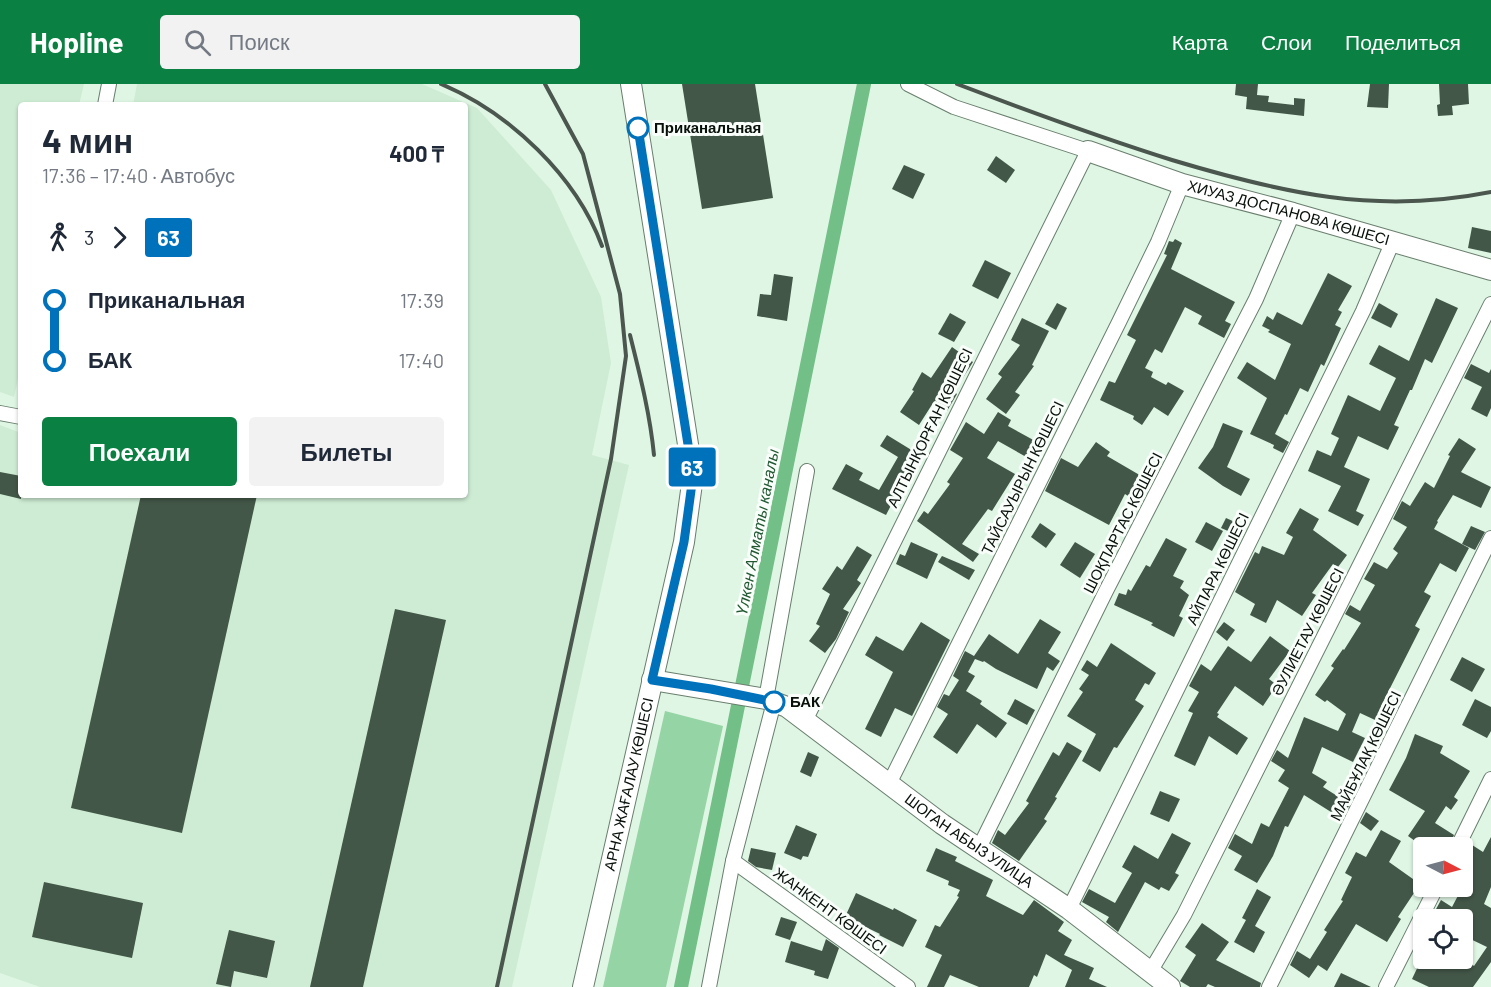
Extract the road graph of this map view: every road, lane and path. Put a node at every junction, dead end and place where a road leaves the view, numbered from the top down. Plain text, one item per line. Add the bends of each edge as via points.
1 (109, 84) edge
2 (631, 84) edge
3 (908, 84) edge
4 (106, 102) edge
5 (1088, 151) junction
6 (1182, 184) junction
7 (1293, 213) junction
8 (1393, 241) junction
9 (1491, 270) edge
10 (1491, 304) edge
11 (0, 413) edge
12 (18, 416) edge
13 (807, 471) dead end
14 (1491, 538) edge
15 (652, 680) junction
16 (770, 701) junction
17 (805, 721) junction
18 (1491, 779) edge
19 (889, 784) junction
20 (1462, 837) edge
21 (979, 848) junction
22 (733, 861) junction
23 (1431, 897) edge
24 (1069, 909) junction
25 (1150, 972) junction
26 (583, 987) edge
27 (709, 987) edge
28 (908, 987) edge
29 (1170, 987) edge
30 (1269, 987) edge
31 (1386, 987) edge

1 - 4 street
2 - 15 street, АРНА ЖАҒАЛАУ КӨШЕСІ via 693,476 684,542
3 - 5 street via 954,107
5 - 6 street, ХИУАЗ ДОСПАНОВА КӨШЕСІ
5 - 17 street, АЛТЫНҚОРҒАН КӨШЕСІ
6 - 7 street, ХИУАЗ ДОСПАНОВА КӨШЕСІ
6 - 19 street, ТАЙСАУЫРЫН КӨШЕСІ via 1119,322
7 - 8 street, ХИУАЗ ДОСПАНОВА КӨШЕСІ
7 - 21 street, ШОҚПАРТАС КӨШЕСІ via 1256,299
8 - 9 street, ХИУАЗ ДОСПАНОВА КӨШЕСІ
8 - 24 street, АЙПАРА КӨШЕСІ via 1363,311
10 - 25 street, ӘУЛИЕТАУ КӨШЕСІ via 1184,915
11 - 12 street
13 - 16 street
14 - 30 street, МАЙБҰЛАҚ КӨШЕСІ
15 - 16 street
15 - 26 street, АРНА ЖАҒАЛАУ КӨШЕСІ
16 - 17 street, ШОГАН АБЫЗ УЛИЦА
16 - 22 street
17 - 19 street, ШОГАН АБЫЗ УЛИЦА
18 - 20 street
19 - 21 street, ШОГАН АБЫЗ УЛИЦА
21 - 24 street, ШОГАН АБЫЗ УЛИЦА
22 - 27 street
22 - 28 street, ЖАНКЕНТ КӨШЕСІ
23 - 31 street
24 - 25 street, ШОГАН АБЫЗ УЛИЦА
25 - 29 street, ШОГАН АБЫЗ УЛИЦА

